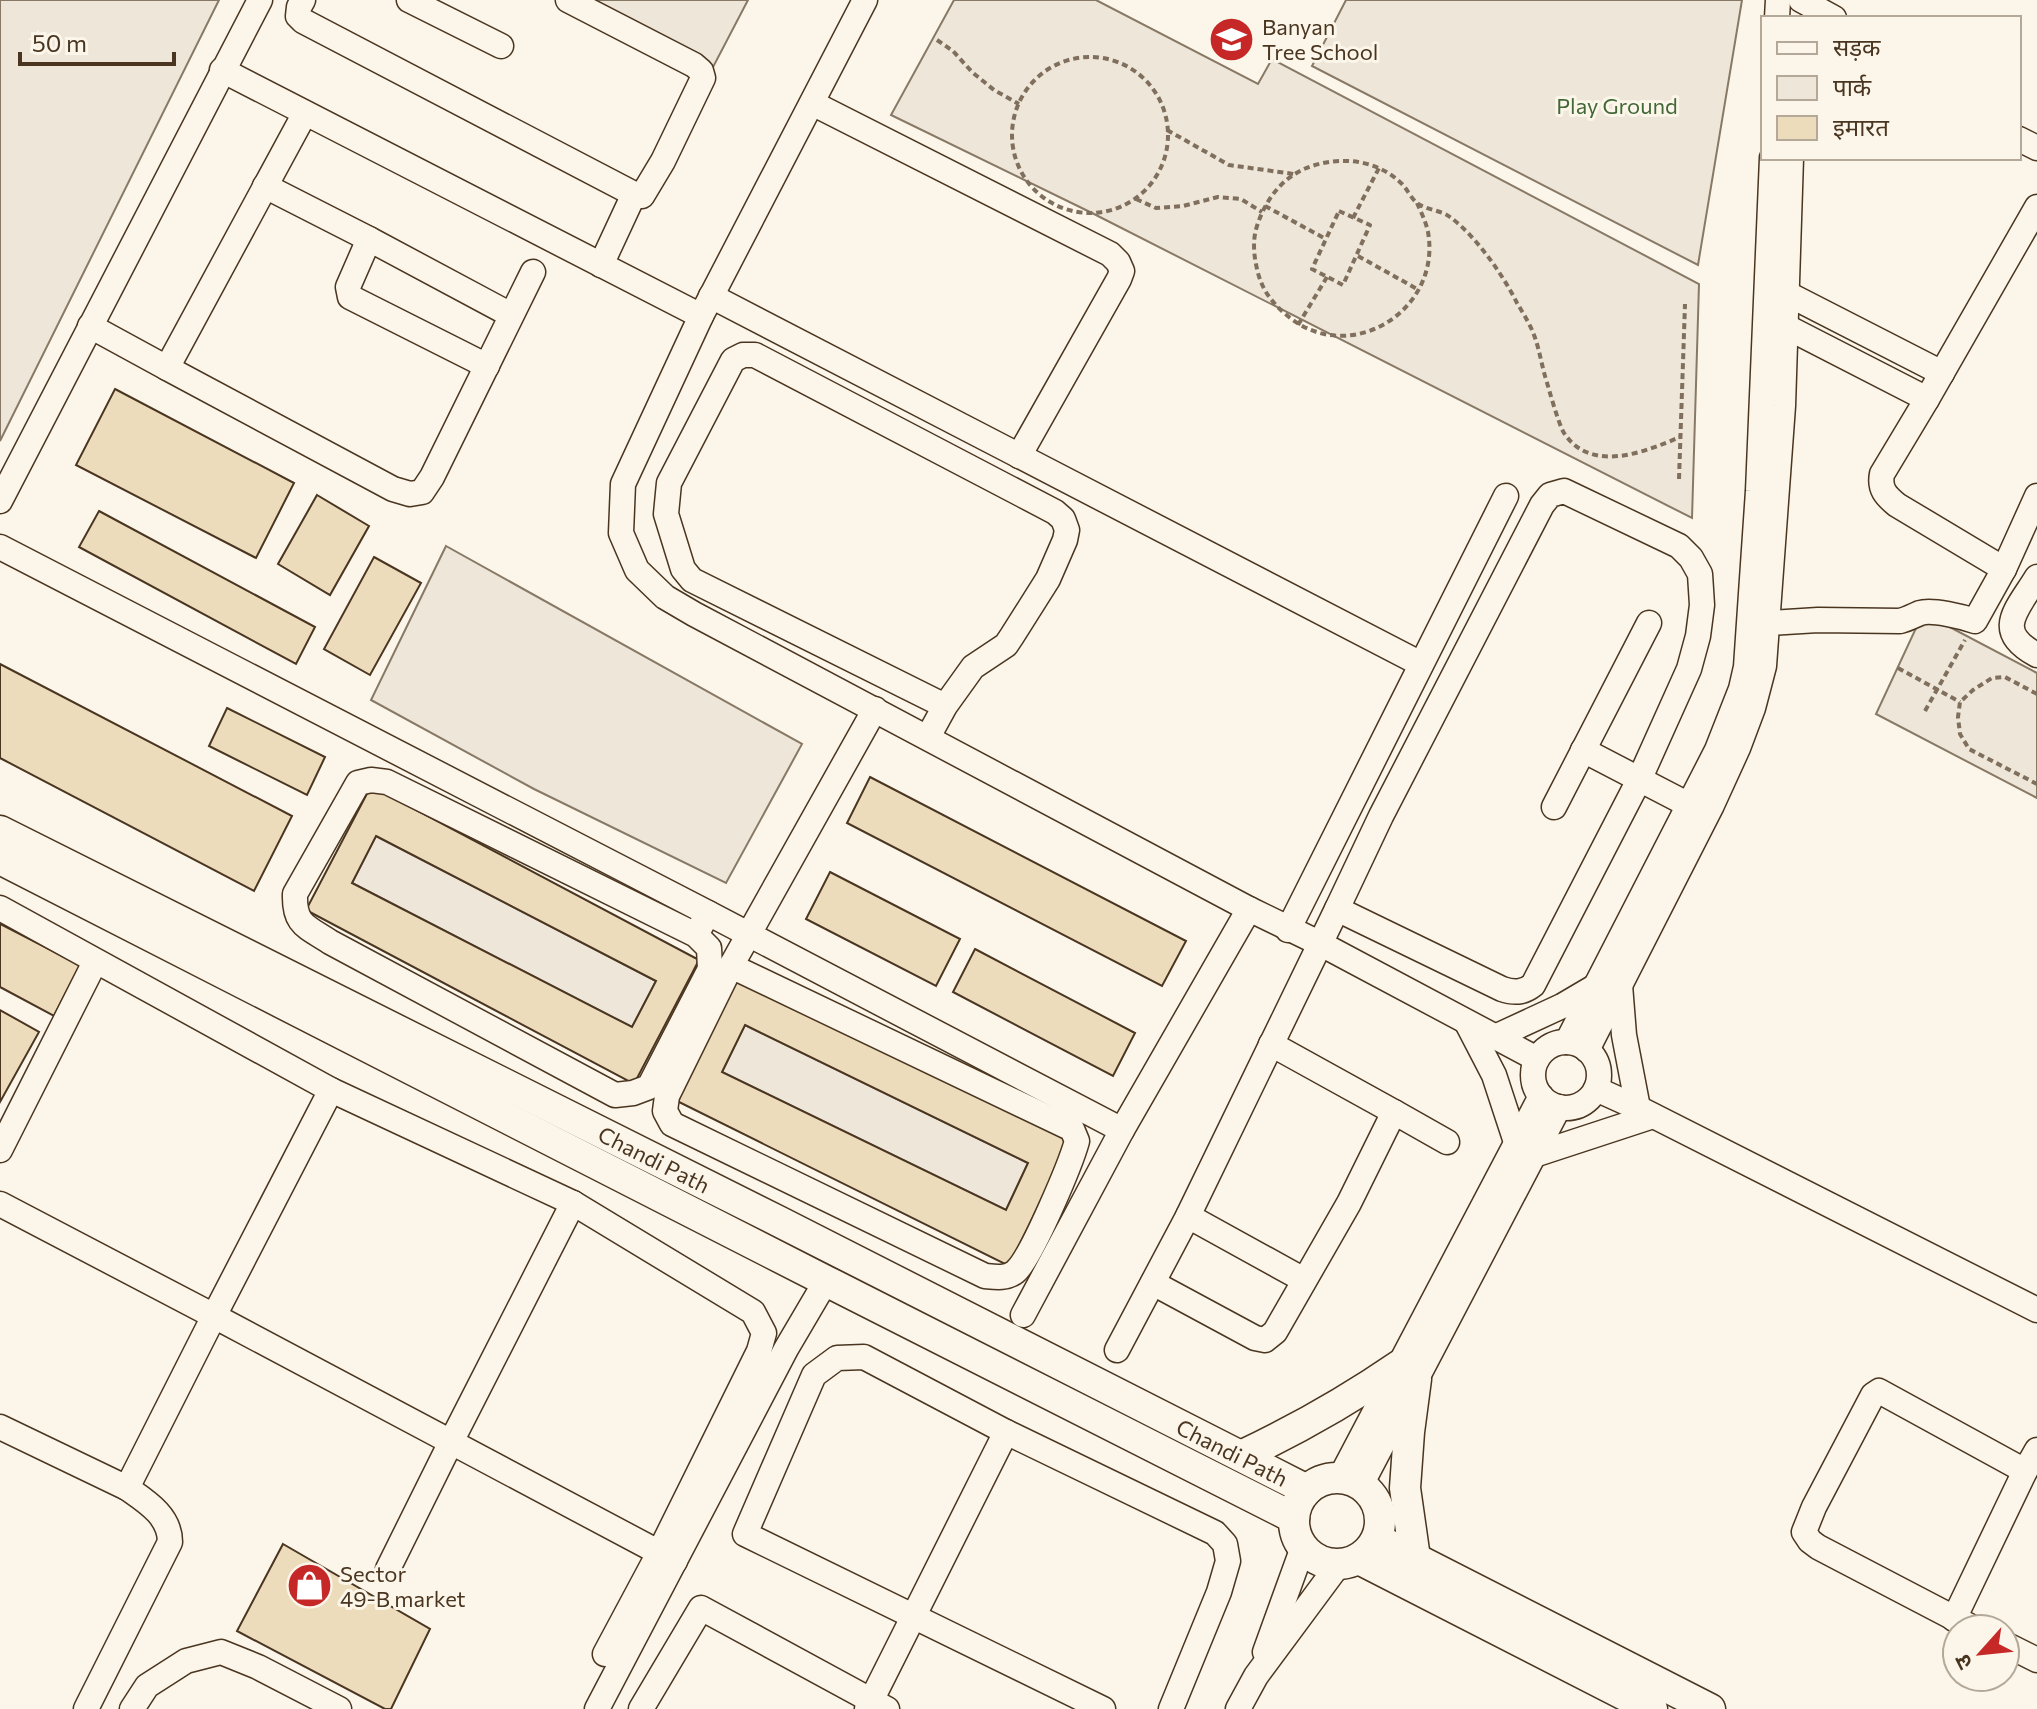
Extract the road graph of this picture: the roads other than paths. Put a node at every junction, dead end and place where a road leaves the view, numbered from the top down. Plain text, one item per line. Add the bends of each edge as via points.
1 (260, 0) edge
2 (303, 0) edge
3 (409, 0) edge
4 (568, 0) edge
5 (865, 0) edge
6 (1800, 0) edge
7 (1830, 16) edge
8 (501, 46) dead end
9 (222, 70) junction
10 (812, 103) junction
11 (305, 113) junction
12 (1772, 160) edge
13 (1791, 160) edge
14 (265, 186) junction
15 (634, 194) junction
16 (2037, 207) edge
17 (369, 239) junction
18 (601, 265) junction
19 (533, 272) dead end
20 (1777, 289) junction
21 (706, 306) junction
22 (511, 315) junction
23 (758, 321) junction
24 (1776, 321) junction
25 (90, 326) junction
26 (743, 355) junction
27 (487, 366) junction
28 (167, 368) junction
29 (1942, 373) junction
30 (1927, 399) junction
31 (1019, 456) junction
32 (1506, 496) dead end
33 (2037, 496) edge
34 (0, 501) edge
35 (0, 547) edge
36 (2004, 569) junction
37 (2037, 577) edge
38 (1649, 623) dead end
39 (1758, 623) junction
40 (2037, 655) edge
41 (1421, 664) junction
42 (945, 706) junction
43 (875, 709) junction
44 (928, 737) junction
45 (390, 748) junction
46 (1583, 750) junction
47 (1640, 778) junction
48 (371, 780) junction
49 (1689, 805) junction
50 (1554, 807) dead end
51 (0, 831) edge
52 (0, 859) edge
53 (0, 908) edge
54 (1249, 909) junction
55 (1337, 909) junction
56 (708, 913) junction
57 (1288, 930) junction
58 (749, 934) junction
59 (696, 935) junction
60 (1321, 944) junction
61 (95, 962) junction
62 (731, 966) junction
63 (1608, 986) junction
64 (1467, 1023) junction
65 (1495, 1037) junction
66 (1271, 1044) junction
67 (1577, 1046) junction
68 (1537, 1059) junction
69 (1596, 1089) junction
70 (331, 1090) junction
71 (1550, 1101) junction
72 (1394, 1112) junction
73 (1646, 1112) junction
74 (1122, 1130) junction
75 (1447, 1142) dead end
76 (1525, 1149) junction
77 (0, 1150) edge
78 (573, 1203) junction
79 (0, 1204) edge
80 (1188, 1216) junction
81 (1304, 1280) junction
82 (826, 1281) junction
83 (1153, 1283) junction
84 (2037, 1310) edge
85 (1023, 1315) dead end
86 (214, 1316) junction
87 (1117, 1350) dead end
88 (1414, 1361) junction
89 (0, 1427) edge
90 (1006, 1432) junction
91 (451, 1442) junction
92 (2037, 1450) edge
93 (1241, 1456) junction
94 (2025, 1471) junction
95 (1350, 1481) junction
96 (127, 1488) junction
97 (1307, 1490) junction
98 (1298, 1532) junction
99 (1358, 1554) junction
100 (667, 1557) junction
101 (1415, 1558) junction
102 (388, 1569) dead end
103 (1944, 1613) edge
104 (1969, 1613) edge
105 (913, 1616) junction
106 (605, 1654) dead end
107 (1256, 1676) junction
108 (875, 1706) edge
109 (86, 1709) edge
110 (132, 1709) edge
111 (339, 1709) edge
112 (597, 1709) edge
113 (641, 1709) edge
114 (1103, 1709) edge
115 (1171, 1709) edge
116 (1238, 1709) edge
117 (1652, 1709) edge
118 (1710, 1709) edge

1 - 9 street
2 - 15 street via 298,16 303,21
3 - 8 street
4 - 15 street via 701,71 703,78 663,161 645,193
5 - 10 street
6 - 7 street
9 - 11 street
9 - 25 street
10 - 21 street
10 - 31 street via 1118,262 1119,279
11 - 14 street
11 - 18 street
12 - 20 street
13 - 20 street
14 - 17 street
14 - 28 street
15 - 18 street
16 - 29 street
17 - 22 street
17 - 27 street via 348,287 350,297
18 - 21 street
19 - 22 street
20 - 24 street
20 - 29 street
21 - 23 street
21 - 43 street via 623,484 621,533 637,570 665,597
22 - 27 street
23 - 26 street
23 - 31 street
24 - 30 street
24 - 39 street via 1758,491
25 - 28 street
25 - 34 street
26 - 42 street via 733,360 669,483 666,514 683,569 692,580
26 - 42 street via 755,355 1063,519 1065,540 1048,579 1006,645 973,667
27 - 28 street via 432,477 422,492 410,494
29 - 30 street
30 - 36 street via 1882,474 1884,494
31 - 41 street
32 - 41 street
33 - 36 street
35 - 45 street
36 - 39 street via 1975,621 1920,613 1900,621
37 - 40 street via 2011,631
38 - 46 street
39 - 49 street via 1741,689
39 - 63 street via 1764,666 1738,748 1712,805
41 - 57 street
42 - 44 street
43 - 44 street
43 - 58 street
44 - 54 street
45 - 48 street
45 - 56 street
46 - 47 street
46 - 50 street
47 - 49 street
47 - 55 street via 1527,990 1502,989
47 - 55 street via 1689,669 1702,605 1700,574 1679,546 1564,491 1550,495 1449,682
48 - 59 street via 387,782
48 - 59 street via 358,783 295,894 300,922 615,1095 649,1087 710,969 709,948
49 - 63 street
51 - 93 main road, Chandi Path
52 - 82 main road, Chandi Path
53 - 61 street
54 - 57 street
54 - 74 street
55 - 60 street
56 - 58 street
56 - 59 street
57 - 60 street
58 - 62 street
58 - 74 street
60 - 64 street
60 - 66 street
61 - 70 street
61 - 77 street
62 - 62 street via 667,1096 665,1111 672,1124 985,1276 1016,1271 1067,1171 1077,1141 1072,1129
63 - 65 street
63 - 67 street
63 - 73 street
64 - 65 street
64 - 76 street
65 - 68 street
66 - 72 street
66 - 80 street
67 - 68 street via 1557,1043
67 - 69 street via 1594,1058
68 - 71 street via 1535,1086
69 - 71 street via 1570,1108
69 - 73 street
70 - 78 street
70 - 86 street
71 - 76 street
72 - 75 street
72 - 81 street
73 - 76 street
73 - 84 street
74 - 85 street
76 - 88 street
78 - 91 street
78 - 100 street via 753,1312 764,1333
79 - 86 street
80 - 81 street
80 - 83 street
81 - 83 street via 1275,1332 1265,1340
82 - 98 main road, Chandi Path
82 - 100 street
83 - 87 street
86 - 91 street
86 - 96 street
88 - 93 main road
88 - 95 street
88 - 101 main road via 1405,1488
89 - 96 street
90 - 105 street
90 - 105 street via 864,1357 837,1358 814,1375 745,1534
90 - 115 street via 1215,1533 1225,1544 1228,1561 1219,1592
91 - 100 street
91 - 102 street
92 - 94 street
93 - 97 main road, Chandi Path
94 - 103 street via 1879,1391 1873,1395 1804,1532 1810,1541
94 - 104 street
95 - 97 main road via 1328,1478
95 - 99 main road via 1372,1495 1379,1509 1380,1524
96 - 109 street via 166,1520 170,1542
97 - 98 main road via 1298,1503
98 - 99 main road via 1319,1560
98 - 107 street
99 - 101 main road
99 - 107 street
99 - 117 main road
100 - 106 street
100 - 112 street
101 - 118 main road
105 - 108 street
105 - 114 street
107 - 116 street
108 - 113 street via 701,1608
110 - 111 street via 147,1686 173,1669 221,1652

